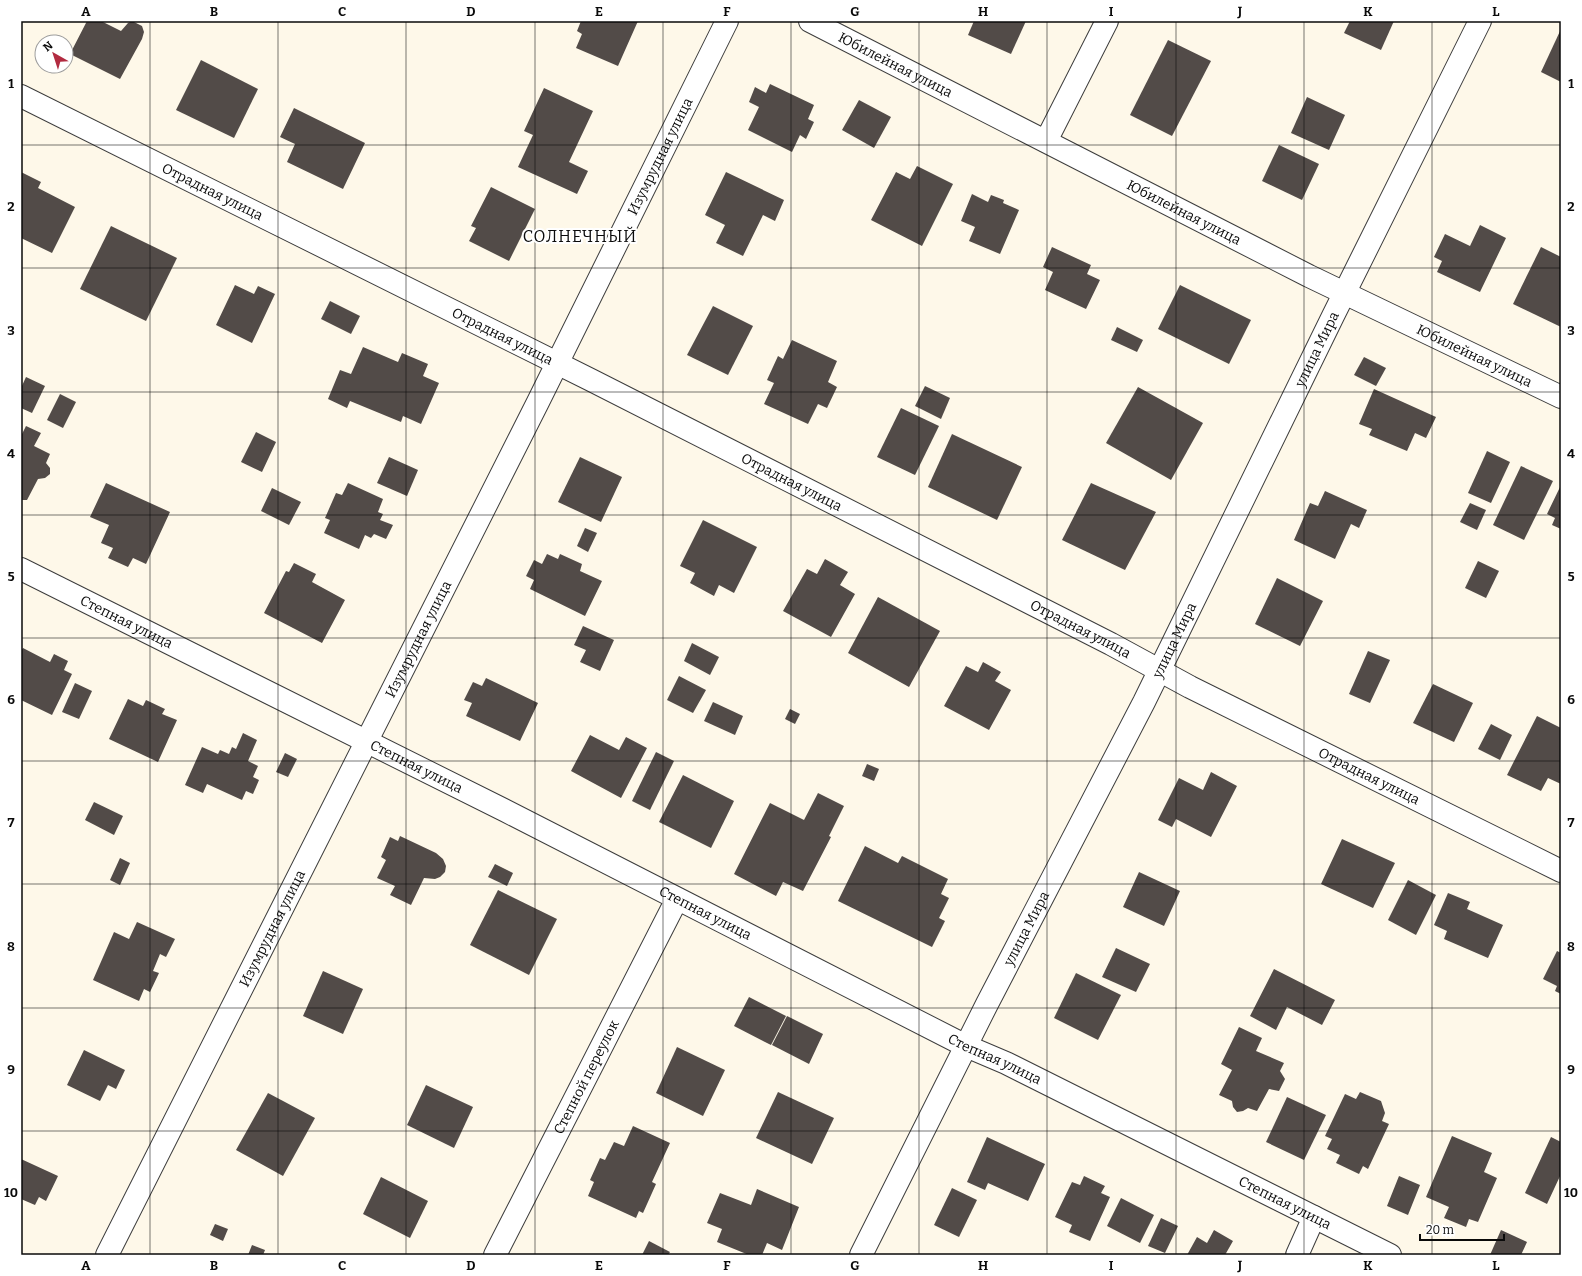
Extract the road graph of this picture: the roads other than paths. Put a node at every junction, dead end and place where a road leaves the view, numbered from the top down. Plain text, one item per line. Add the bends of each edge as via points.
1 (727, 21) edge
2 (810, 21) edge
3 (1107, 21) edge
4 (1480, 21) edge
5 (21, 96) edge
6 (1046, 141) junction
7 (1344, 293) junction
8 (557, 363) junction
9 (1561, 397) edge
10 (21, 570) edge
11 (1159, 670) junction
12 (366, 741) junction
13 (1561, 871) edge
14 (677, 899) junction
15 (966, 1046) junction
16 (1314, 1217) junction
17 (107, 1255) edge
18 (495, 1255) edge
19 (861, 1255) edge
20 (1296, 1255) edge
21 (1390, 1255) edge

1 - 8 street, Изумрудная улица
2 - 6 street, Юбилейная улица
3 - 6 street
4 - 7 street, улица Мира
5 - 8 street, Отрадная улица
6 - 7 street, Юбилейная улица
7 - 9 street, Юбилейная улица
7 - 11 street, улица Мира
8 - 11 street, Отрадная улица
8 - 12 street, Изумрудная улица
10 - 12 street, Степная улица
11 - 13 street, Отрадная улица
11 - 15 street, улица Мира
12 - 14 street, Степная улица
12 - 17 street, Изумрудная улица
14 - 15 street, Степная улица
14 - 18 street, Степной переулок
15 - 16 street, Степная улица via 1006,1063
15 - 19 street, улица Мира
16 - 20 street
16 - 21 street, Степная улица

